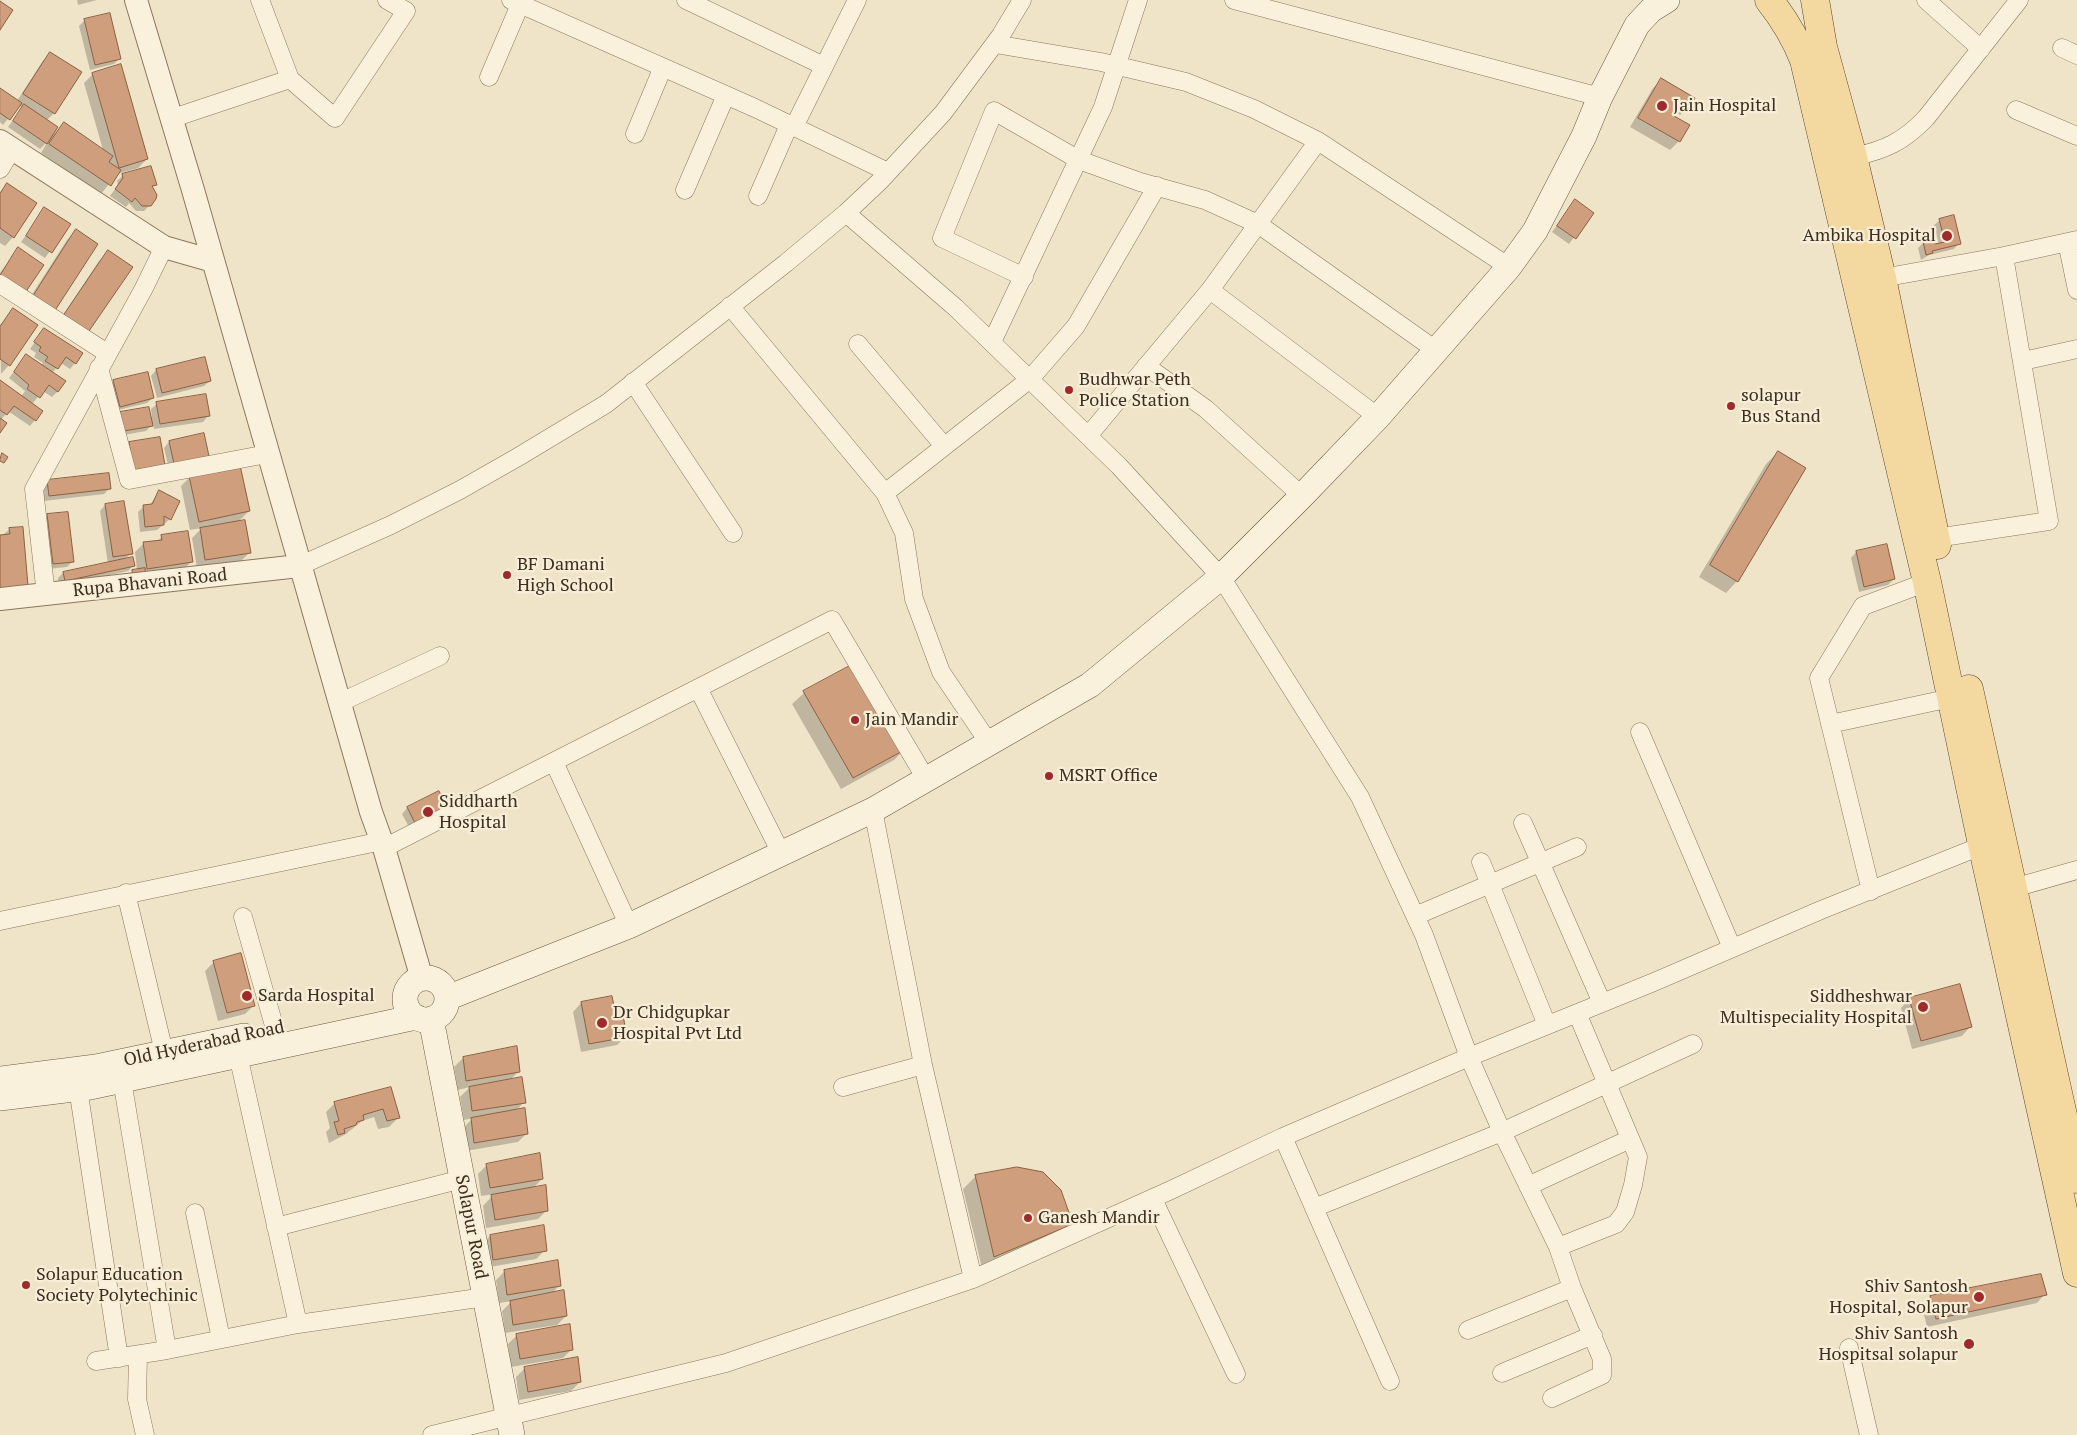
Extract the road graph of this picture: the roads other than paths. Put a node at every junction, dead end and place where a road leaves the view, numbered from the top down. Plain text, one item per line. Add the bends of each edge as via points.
1 (136, 0) edge
2 (260, 0) edge
3 (387, 0) edge
4 (686, 0) edge
5 (857, 0) edge
6 (1022, 0) edge
7 (1138, 0) edge
8 (1234, 0) edge
9 (1667, 0) edge
10 (1769, 0) edge
11 (1777, 0) edge
12 (1784, 0) edge
13 (1814, 0) edge
14 (1926, 0) edge
15 (2018, 0) edge
16 (518, 1) edge
17 (995, 44) junction
18 (1981, 49) junction
19 (824, 66) junction
20 (1116, 66) junction
21 (663, 67) junction
22 (489, 77) dead end
23 (290, 79) junction
24 (726, 95) junction
25 (1600, 97) junction
26 (2016, 110) dead end
27 (170, 119) junction
28 (792, 126) junction
29 (635, 134) dead end
30 (2077, 136) edge
31 (1318, 141) junction
32 (6, 145) edge
33 (1853, 157) junction
34 (1079, 160) junction
35 (0, 169) edge
36 (888, 172) junction
37 (1157, 186) junction
38 (685, 190) dead end
39 (758, 196) dead end
40 (846, 213) junction
41 (1258, 224) junction
42 (2072, 241) edge
43 (164, 246) junction
44 (2004, 256) junction
45 (213, 261) junction
46 (1509, 267) junction
47 (1024, 277) junction
48 (1882, 278) junction
49 (0, 284) edge
50 (1210, 290) junction
51 (2077, 290) edge
52 (730, 306) junction
53 (992, 342) junction
54 (858, 344) dead end
55 (2077, 349) edge
56 (1437, 351) junction
57 (103, 361) junction
58 (2023, 361) junction
59 (1146, 366) junction
60 (1030, 379) junction
61 (633, 382) junction
62 (1378, 417) junction
63 (1088, 436) junction
64 (944, 446) junction
65 (267, 454) junction
66 (885, 493) junction
67 (1302, 496) junction
68 (733, 532) dead end
69 (1936, 538) junction
70 (299, 566) junction
71 (1221, 577) junction
72 (1927, 582) junction
73 (46, 595) junction
74 (0, 599) edge
75 (440, 656) dead end
76 (698, 688) junction
77 (1951, 698) junction
78 (339, 703) junction
79 (1830, 724) junction
80 (1640, 732) dead end
81 (989, 743) junction
82 (554, 762) junction
83 (926, 779) junction
84 (873, 810) junction
85 (1523, 823) dead end
86 (1992, 842) junction
87 (383, 845) junction
88 (1577, 846) dead end
89 (781, 853) junction
90 (1481, 862) dead end
91 (1540, 862) junction
92 (2077, 870) edge
93 (1490, 884) junction
94 (1871, 891) junction
95 (2003, 891) junction
96 (126, 893) junction
97 (1415, 916) junction
98 (243, 917) dead end
99 (0, 921) edge
100 (630, 926) junction
101 (1732, 948) junction
102 (422, 979) junction
103 (447, 998) junction
104 (1602, 1003) junction
105 (417, 1012) junction
106 (1577, 1013) junction
107 (1547, 1026) junction
108 (274, 1029) junction
109 (1693, 1044) dead end
110 (164, 1052) junction
111 (238, 1055) junction
112 (1469, 1057) junction
113 (923, 1064) junction
114 (0, 1078) edge
115 (122, 1080) junction
116 (1607, 1084) junction
117 (843, 1087) dead end
118 (78, 1088) junction
119 (0, 1098) edge
120 (2071, 1123) edge
121 (1502, 1132) junction
122 (1283, 1137) junction
123 (1630, 1139) junction
124 (462, 1179) junction
125 (2077, 1179) edge
126 (1528, 1186) junction
127 (1153, 1199) junction
128 (1314, 1208) junction
129 (194, 1213) dead end
130 (276, 1227) junction
131 (1558, 1247) junction
132 (2077, 1273) edge
133 (973, 1279) junction
134 (1572, 1288) junction
135 (485, 1297) junction
136 (298, 1324) junction
137 (1468, 1330) dead end
138 (1593, 1335) junction
139 (222, 1339) junction
140 (1849, 1348) dead end
141 (167, 1350) junction
142 (138, 1355) junction
143 (119, 1358) junction
144 (96, 1361) dead end
145 (1502, 1373) dead end
146 (1236, 1374) dead end
147 (1390, 1381) dead end
148 (1552, 1398) dead end
149 (510, 1425) edge
150 (145, 1435) edge
151 (432, 1435) edge
152 (1869, 1435) edge

1 - 27 street
2 - 23 street
3 - 23 street via 406,11 335,118
4 - 19 street
5 - 19 street
6 - 17 street
7 - 20 street
8 - 25 street
9 - 25 main road via 1651,10 1637,26
10 - 72 main road via 1785,21 1804,60
11 - 12 main road
13 - 33 main road via 1823,47
14 - 18 street
15 - 18 street
16 - 21 street
16 - 22 street
17 - 20 street
17 - 36 street via 943,113
18 - 33 street via 1911,133 1878,152
19 - 28 street
20 - 31 street via 1186,82 1254,109
20 - 34 street via 1103,108
21 - 24 street
21 - 29 street
23 - 27 street
24 - 28 street
24 - 38 street
25 - 46 main road via 1584,136 1535,231
26 - 30 street
27 - 45 street
28 - 36 street
28 - 39 street
31 - 41 street
31 - 46 street
32 - 35 street
32 - 43 street
33 - 48 main road
34 - 37 street
34 - 47 street
34 - 47 street via 994,111 942,238
36 - 40 street
37 - 41 street via 1205,200
37 - 60 street via 1076,326
40 - 52 street
40 - 53 street
41 - 50 street
41 - 56 street
42 - 44 street
42 - 51 street
43 - 45 street
43 - 57 street
44 - 48 street
44 - 58 street
45 - 65 street
46 - 56 main road
47 - 53 street
48 - 69 main road
49 - 57 street
50 - 59 street
50 - 62 street
52 - 61 street
52 - 66 street
53 - 60 street
54 - 64 street
55 - 58 street
56 - 62 main road
57 - 65 street via 129,480
57 - 73 street via 34,489
58 - 69 street via 2049,520
59 - 63 street
59 - 67 street via 1206,409
60 - 63 street
60 - 64 street
61 - 68 street
61 - 70 street via 606,404 460,490
62 - 67 main road
63 - 71 street
64 - 66 street
65 - 70 street
66 - 81 street via 904,533 914,598 942,672
67 - 71 main road
69 - 86 main road
70 - 73 street, Rupa Bhavani Road
70 - 78 street
71 - 81 main road via 1090,685
71 - 97 street via 1360,797
72 - 77 main road
72 - 79 street via 1863,606 1819,678
73 - 74 street, Rupa Bhavani Road
75 - 78 street
76 - 82 street
76 - 83 street via 832,620
76 - 89 street
77 - 79 street
77 - 86 main road
78 - 87 street via 370,812
79 - 94 street
80 - 101 street
81 - 83 main road
82 - 87 street
82 - 100 street
83 - 84 main road
84 - 89 main road
84 - 113 street
85 - 91 street
86 - 94 street
86 - 95 main road
87 - 96 street
87 - 102 street
88 - 91 street
89 - 100 main road
90 - 93 street
91 - 93 street
91 - 104 street
92 - 95 street
93 - 97 street
93 - 107 street
94 - 101 street
95 - 120 main road
95 - 132 main road
96 - 99 street
96 - 110 street
97 - 112 street
98 - 108 street
100 - 103 main road
101 - 104 street
102 - 103 main road via 429,978 442,985
102 - 105 main road via 412,984 406,993
103 - 105 main road via 441,1014
104 - 106 street
105 - 108 main road, Old Hyderabad Road
105 - 111 main road
105 - 124 main road, Solapur Road
106 - 107 street
106 - 116 street
107 - 112 street
108 - 110 main road, Old Hyderabad Road
109 - 116 street
110 - 114 main road, Old Hyderabad Road via 96,1067
111 - 115 main road
111 - 130 street
112 - 121 street
112 - 122 street
113 - 117 street
113 - 133 street
115 - 118 main road
115 - 141 street
116 - 121 street
116 - 123 street
118 - 119 main road
118 - 143 street
120 - 125 main road
121 - 126 street
121 - 128 street
122 - 127 street
122 - 128 street
123 - 126 street
123 - 131 street via 1638,1157 1625,1212 1616,1224
124 - 130 street
124 - 135 main road, Solapur Road
126 - 131 street
127 - 133 street
127 - 146 street
128 - 147 street
129 - 139 street
130 - 136 street
131 - 134 street
133 - 149 street via 726,1363
134 - 137 street
134 - 138 street
135 - 136 street
135 - 149 main road, Solapur Road
136 - 139 street
138 - 145 street
138 - 148 street via 1602,1360 1602,1375
139 - 141 street
140 - 152 street
141 - 142 street
142 - 143 street
142 - 150 street via 137,1399
143 - 144 street
149 - 151 street

